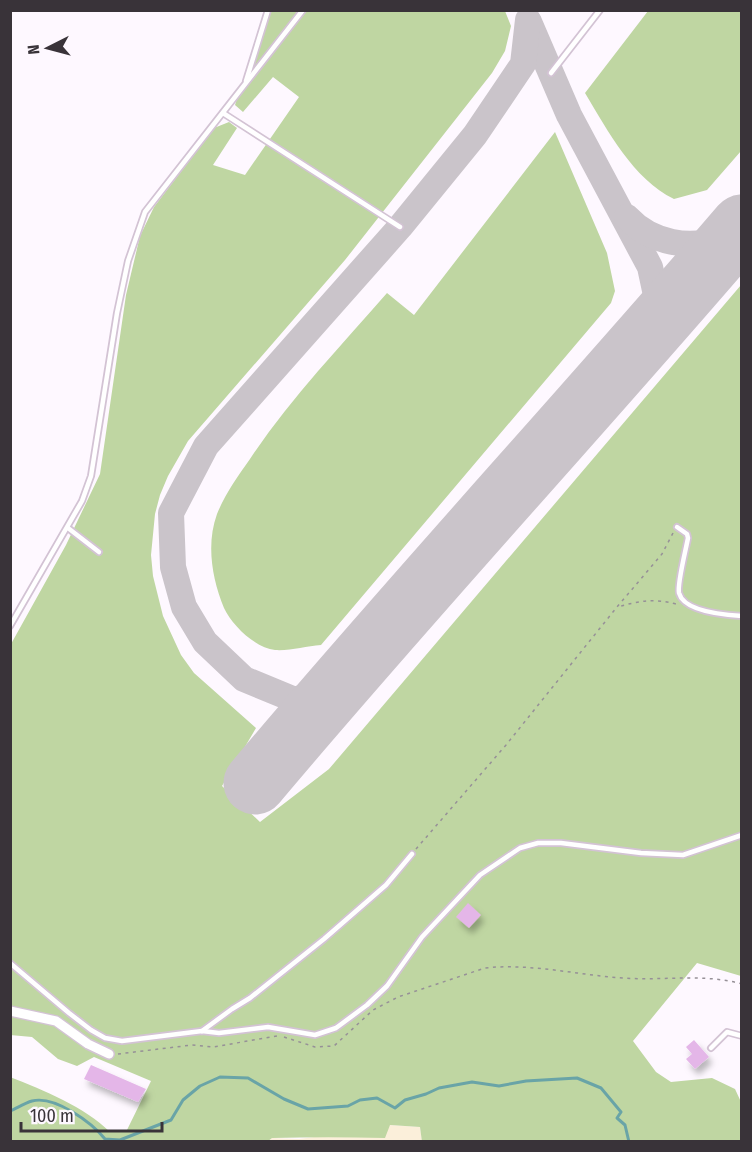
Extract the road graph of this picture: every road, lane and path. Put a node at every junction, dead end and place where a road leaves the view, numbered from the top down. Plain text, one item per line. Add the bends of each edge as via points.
1 (268, 10) edge
2 (303, 10) edge
3 (600, 10) edge
4 (551, 73) dead end
5 (245, 84) junction
6 (223, 114) junction
7 (400, 227) dead end
8 (677, 527) joint
9 (68, 528) junction
10 (99, 552) dead end
11 (675, 604) dead end
12 (617, 608) junction
13 (741, 616) edge
14 (10, 626) edge
15 (741, 835) edge
16 (412, 854) joint
17 (10, 963) edge
18 (741, 984) edge
19 (10, 1011) edge
20 (202, 1031) junction
21 (741, 1036) edge
22 (711, 1047) dead end
23 (109, 1054) joint

1 - 5 lane
2 - 5 lane
3 - 4 lane
5 - 6 lane
6 - 7 lane
6 - 9 lane via 145,212 136,236 117,313 91,476
8 - 12 path via 662,554
8 - 13 lane via 688,538 679,591 682,600 696,609
9 - 10 lane
9 - 14 lane
11 - 12 path via 658,599
12 - 16 path
15 - 20 lane via 683,855 561,843 520,848 480,875 422,937 387,986 336,1028 315,1035 268,1027 219,1033
16 - 20 lane via 386,885 324,939
17 - 20 lane via 105,1038 122,1041
18 - 23 path via 485,968 398,997 373,1010 334,1046 315,1047 282,1036 268,1036 213,1047 192,1045
19 - 23 street via 56,1021
21 - 22 lane via 727,1032

